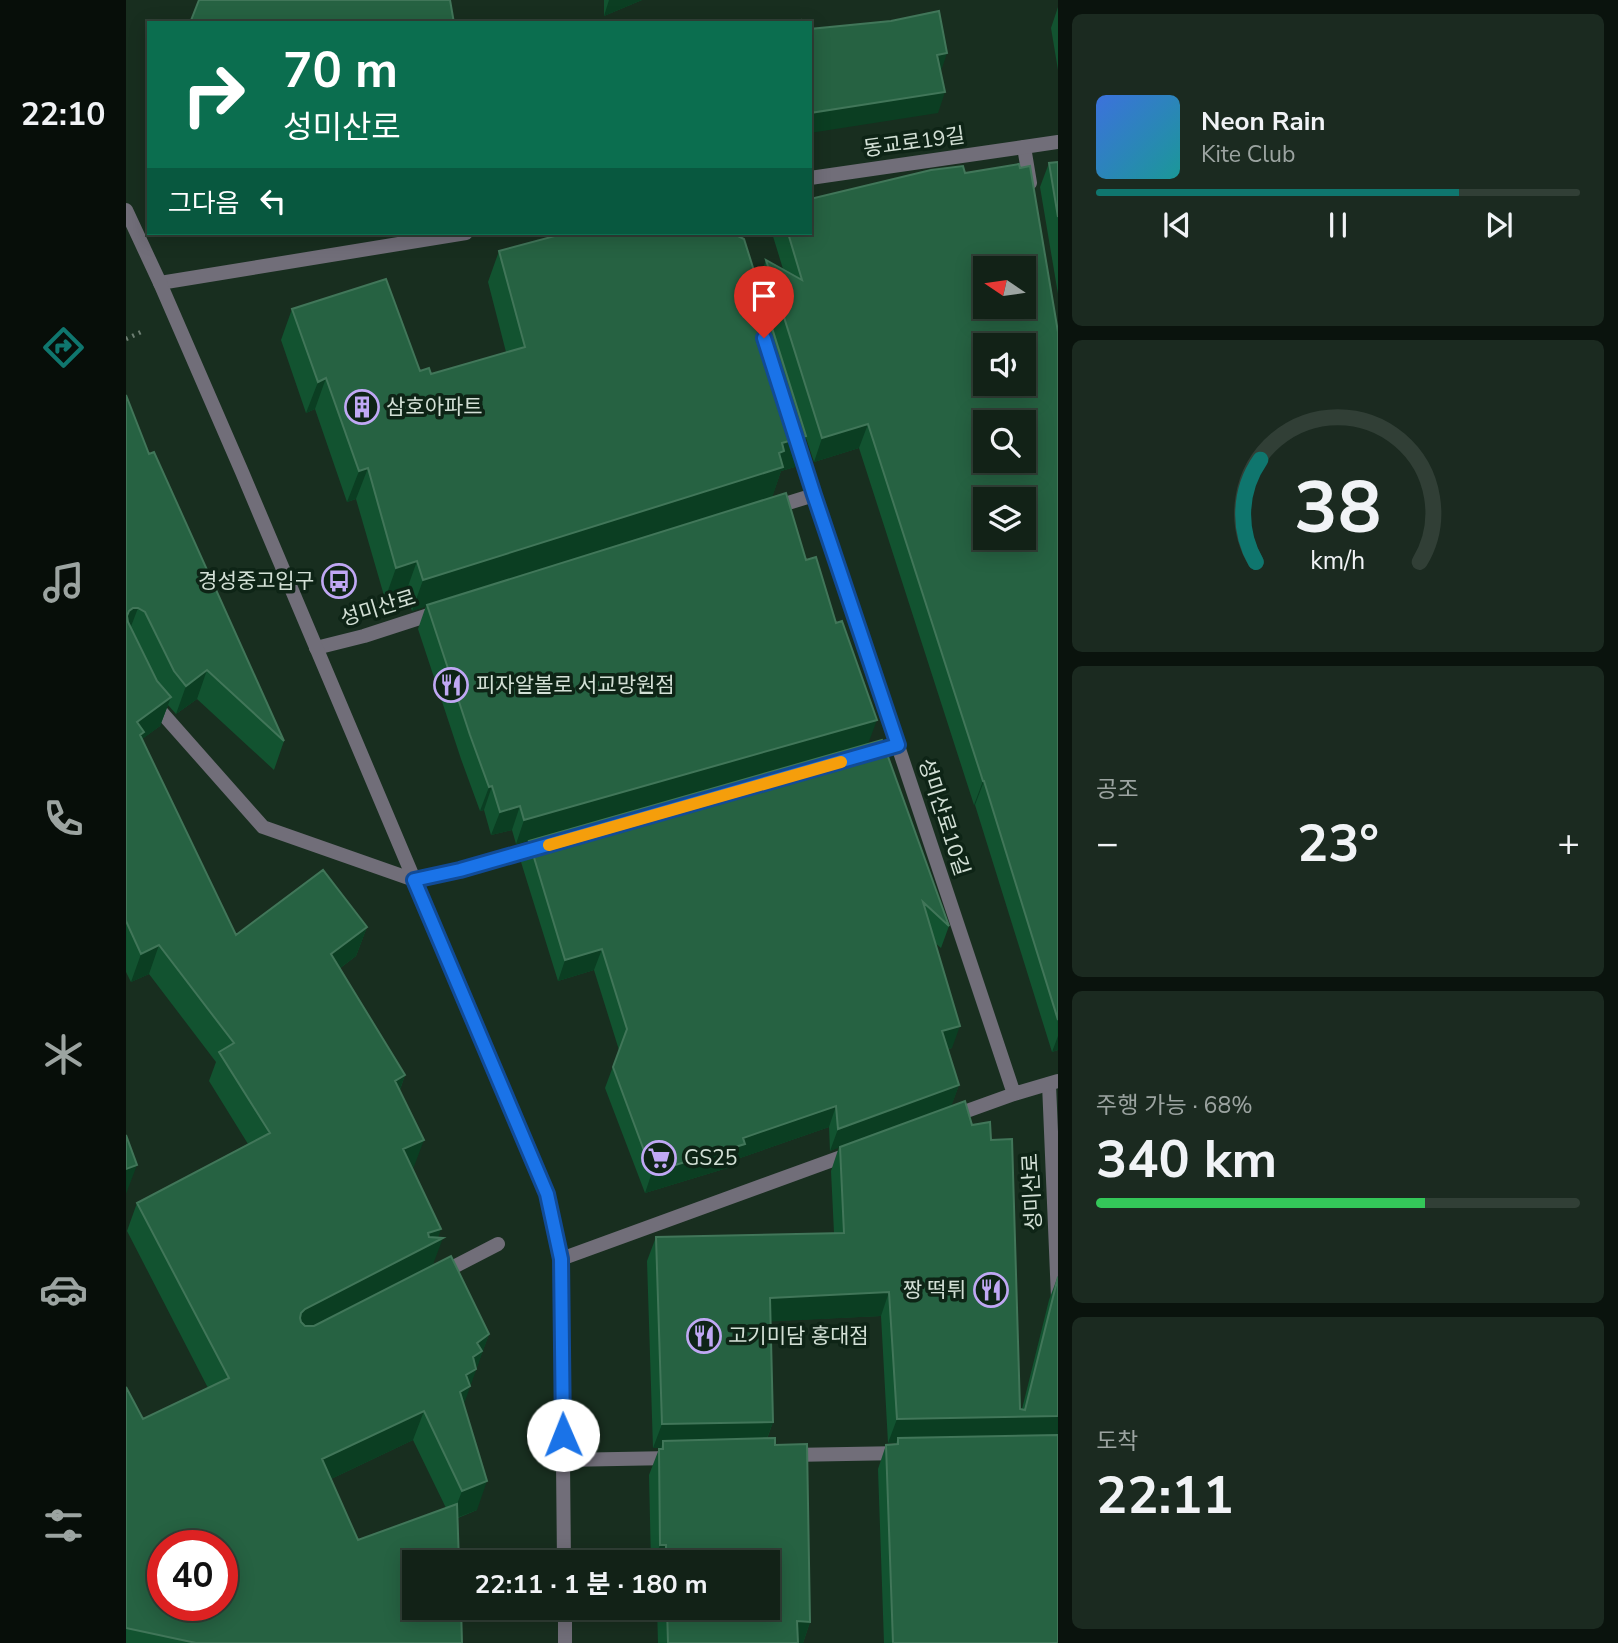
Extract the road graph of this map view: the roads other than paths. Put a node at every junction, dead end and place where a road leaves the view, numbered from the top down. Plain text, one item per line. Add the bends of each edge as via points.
1 (1058, 142) edge
2 (1024, 147) junction
3 (812, 178) edge
4 (1033, 202) edge
5 (126, 210) edge
6 (454, 235) edge
7 (160, 283) junction
8 (789, 416) edge
9 (814, 495) junction
10 (761, 511) edge
11 (456, 607) edge
12 (316, 648) junction
13 (149, 693) edge
14 (553, 844) edge
15 (414, 880) junction
16 (1053, 1082) edge
17 (1014, 1094) junction
18 (937, 1122) edge
19 (861, 1150) edge
20 (498, 1244) dead end
21 (561, 1259) junction
22 (423, 1282) edge
23 (1058, 1298) edge
24 (922, 1452) edge
25 (772, 1456) edge
26 (691, 1458) edge
27 (563, 1460) junction
28 (564, 1550) edge
29 (565, 1620) edge
30 (565, 1643) edge

1 - 2 street, 동교로19길
2 - 3 street, 동교로19길
2 - 4 street
5 - 7 street
6 - 7 street
7 - 12 street
8 - 9 street, 성미산로10길
9 - 10 street
9 - 17 street, 성미산로10길 via 892,747
11 - 12 street, 성미산로
12 - 15 street
13 - 15 street via 263,827
14 - 15 street
15 - 21 street via 547,1194
16 - 17 street
16 - 23 street, 성미산로
17 - 18 street
19 - 21 street
20 - 22 street
21 - 27 street
24 - 25 street
26 - 27 street
27 - 28 street
29 - 30 street

